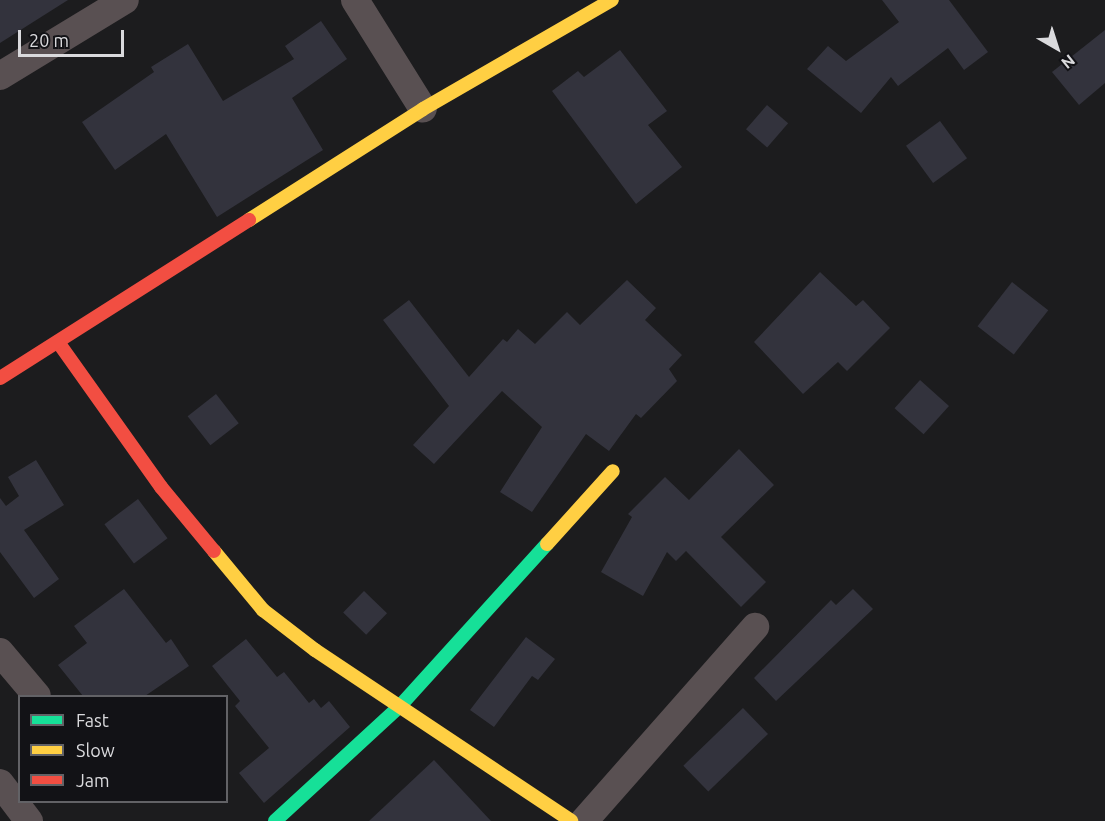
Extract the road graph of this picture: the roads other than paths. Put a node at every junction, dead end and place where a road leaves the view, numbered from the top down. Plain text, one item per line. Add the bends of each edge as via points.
1 (125, 0) edge
2 (355, 0) edge
3 (612, 0) edge
4 (0, 76) edge
5 (423, 109) junction
6 (58, 342) junction
7 (0, 378) edge
8 (613, 471) dead end
9 (755, 627) dead end
10 (0, 652) edge
11 (36, 695) edge
12 (400, 706) junction
13 (0, 783) edge
14 (29, 821) edge
15 (275, 821) edge
16 (571, 821) edge
17 (584, 821) edge

1 - 4 street
2 - 5 street
3 - 5 street
5 - 6 street
6 - 7 street
6 - 12 street via 161,487 244,591 315,650
8 - 12 street
9 - 17 street
10 - 11 street
12 - 15 street
12 - 16 street
13 - 14 street

